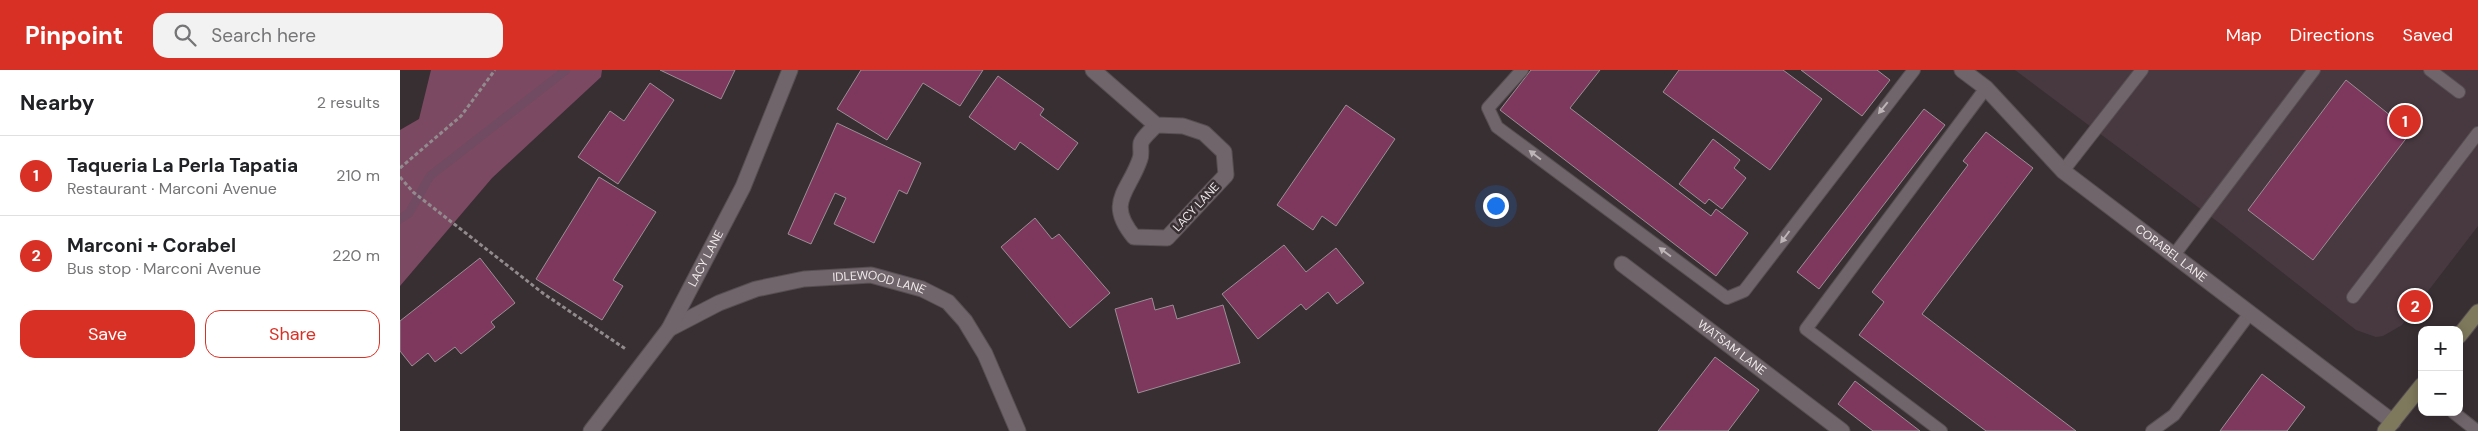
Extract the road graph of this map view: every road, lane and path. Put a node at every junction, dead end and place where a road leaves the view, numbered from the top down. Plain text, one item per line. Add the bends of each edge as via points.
1 (495, 70) edge
2 (790, 70) edge
3 (1093, 70) edge
4 (1522, 70) edge
5 (1914, 70) edge
6 (1962, 70) edge
7 (2142, 70) edge
8 (2314, 70) edge
9 (2430, 70) edge
10 (1986, 88) junction
11 (2459, 92) dead end
12 (1156, 125) junction
13 (2478, 133) edge
14 (400, 168) edge
15 (2063, 171) junction
16 (400, 177) edge
17 (2174, 255) junction
18 (1622, 264) dead end
19 (2352, 297) dead end
20 (2478, 312) edge
21 (2250, 313) junction
22 (669, 329) junction
23 (2463, 331) edge
24 (644, 362) junction
25 (2418, 390) edge
26 (2458, 416) edge
27 (2389, 426) edge
28 (591, 431) edge
29 (1018, 431) edge
30 (1842, 431) edge
31 (1941, 431) edge
32 (2152, 431) edge
33 (2477, 431) edge

1 - 14 path via 461,116
2 - 22 street, LACY LANE via 743,187
3 - 12 street
5 -> 4 lane via 1744,291 1727,298 1497,127 1488,108
6 - 10 street, CORABEL LANE
7 - 15 lane
8 - 17 lane
9 - 11 lane
10 - 15 street, CORABEL LANE
10 - 31 lane via 1806,329
12 - 12 street, LACY LANE via 1183,126 1204,133 1224,152 1226,175 1167,238 1134,237 1122,223 1120,205 1126,184 1140,158 1141,142
13 - 19 lane
15 - 17 street, CORABEL LANE
16 - 24 path via 413,192 544,294
17 - 21 street, CORABEL LANE
18 - 30 street, WATSAM LANE
20 - 23 main road
21 - 27 street, CORABEL LANE
21 - 32 lane via 2174,415
22 - 24 street, LACY LANE
22 - 29 street, IDLEWOOD LANE via 719,303 756,289 804,279 871,275 922,289 948,302 965,321 985,354
24 - 28 street, LACY LANE
25 - 27 main road
26 - 33 lane

